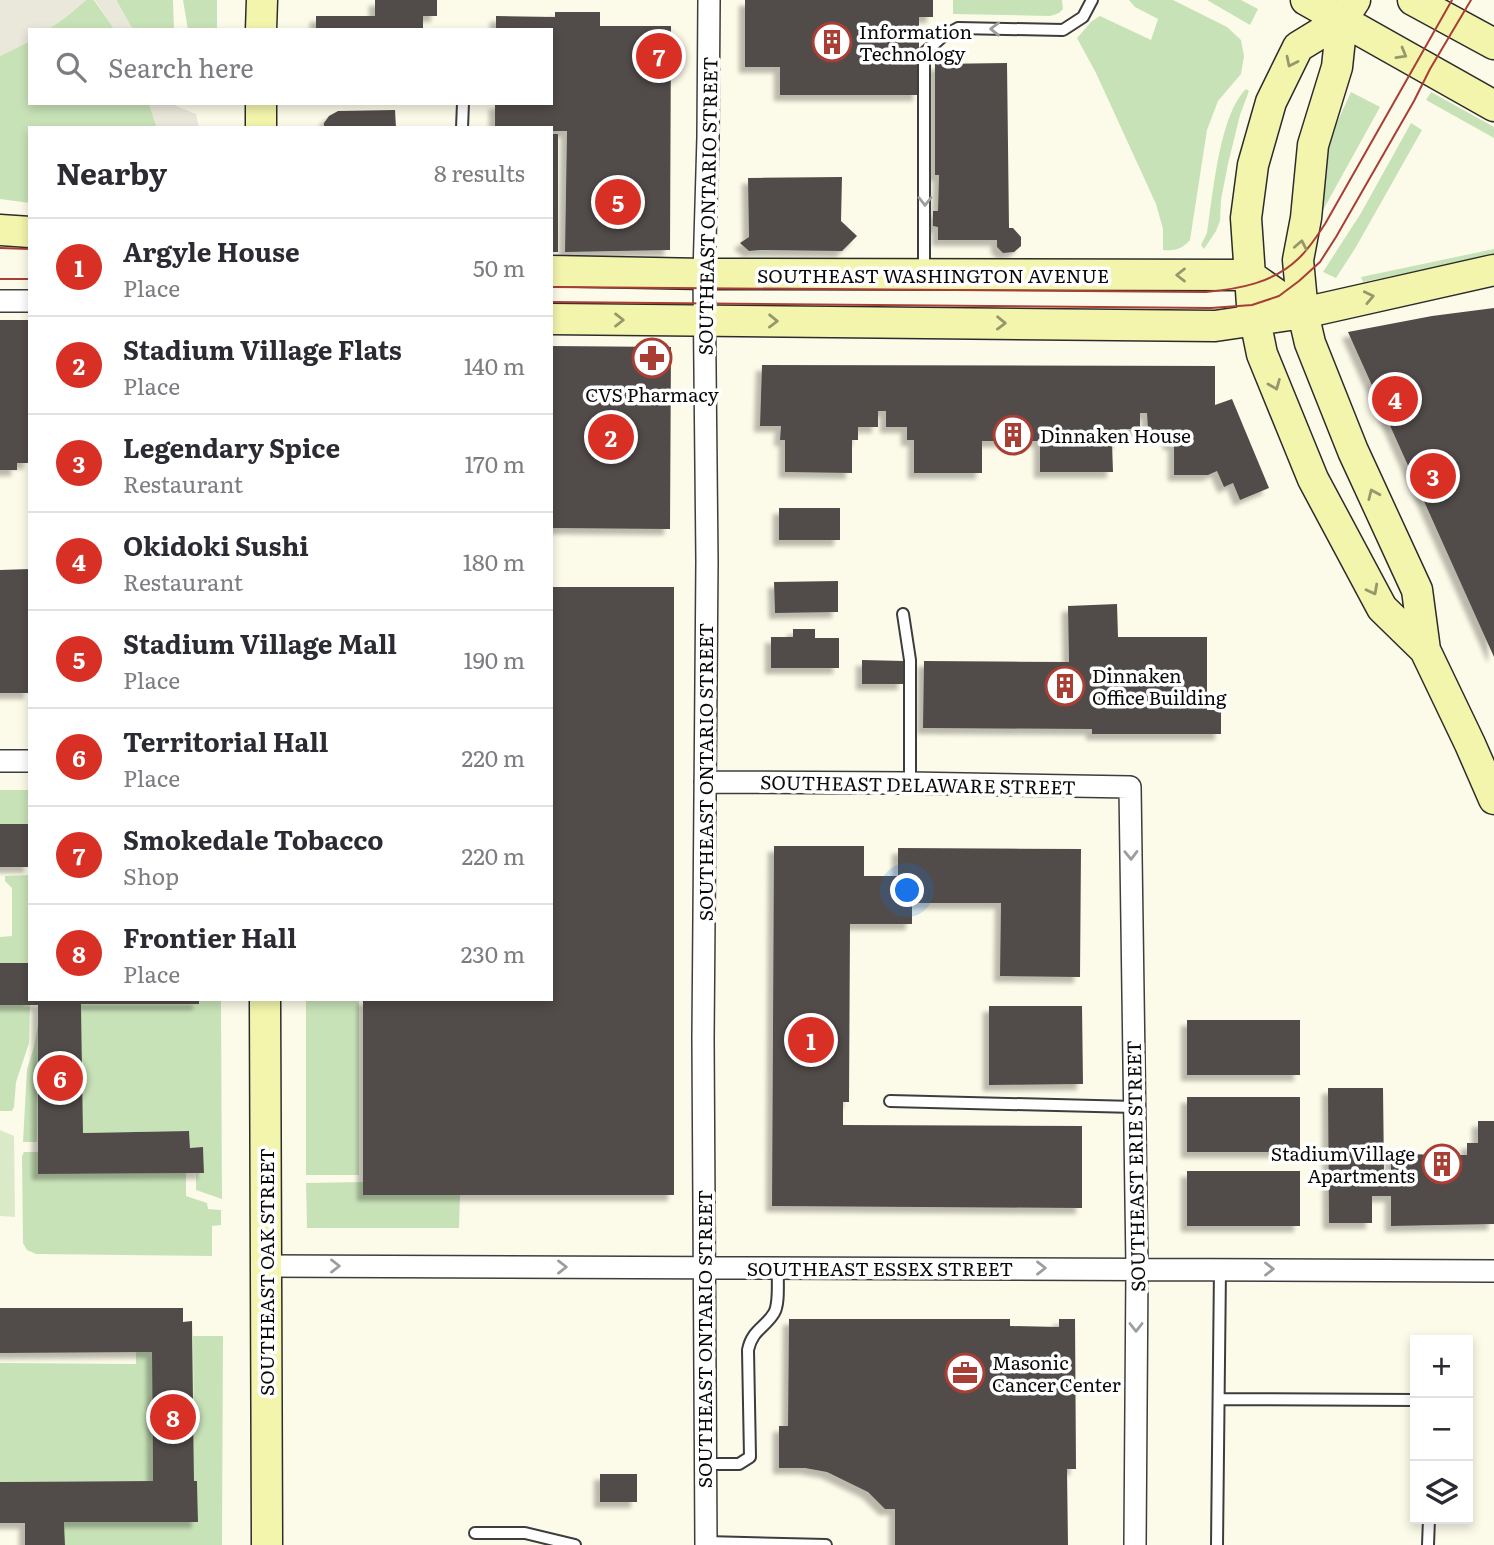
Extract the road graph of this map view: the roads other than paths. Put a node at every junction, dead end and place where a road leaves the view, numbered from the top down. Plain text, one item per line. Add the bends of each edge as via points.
1 (262, 0) edge
2 (709, 0) edge
3 (1092, 0) edge
4 (1306, 0) edge
5 (1413, 0) edge
6 (1349, 10) edge
7 (261, 28) edge
8 (1494, 44) edge
9 (261, 105) edge
10 (463, 105) edge
11 (1494, 107) edge
12 (261, 126) edge
13 (463, 126) edge
14 (0, 230) edge
15 (28, 232) edge
16 (1494, 270) edge
17 (553, 271) edge
18 (704, 274) junction
19 (924, 275) junction
20 (1249, 275) junction
21 (0, 301) edge
22 (28, 301) edge
23 (1303, 313) junction
24 (553, 319) edge
25 (705, 320) junction
26 (1255, 320) junction
27 (903, 614) dead end
28 (1424, 650) junction
29 (0, 761) edge
30 (28, 761) edge
31 (705, 782) junction
32 (910, 783) junction
33 (1130, 787) joint
34 (1494, 799) edge
35 (265, 1001) edge
36 (890, 1101) dead end
37 (1135, 1107) junction
38 (267, 1266) junction
39 (704, 1268) junction
40 (778, 1268) junction
41 (1137, 1268) junction
42 (1220, 1269) junction
43 (1494, 1270) edge
44 (1219, 1399) junction
45 (1410, 1400) edge
46 (705, 1464) junction
47 (1429, 1524) edge
48 (475, 1533) dead end
49 (706, 1544) edge
50 (267, 1545) edge
51 (575, 1545) edge
52 (826, 1545) edge
53 (1135, 1545) edge
54 (1217, 1545) edge
55 (1428, 1545) edge

1 - 7 street
2 - 18 street, SOUTHEAST ONTARIO STREET
3 -> 19 lane via 1083,17 1063,30 958,28 924,53
4 - 6 street
5 - 8 street
6 -> 11 street
6 -> 20 street via 1298,47 1271,102 1253,165 1246,218
23 -> 6 street via 1298,260 1313,145 1338,67
9 - 12 street
10 - 13 lane
14 - 15 street
23 -> 16 street
17 - 18 street, SOUTHEAST WASHINGTON AVENUE
18 - 19 street, SOUTHEAST WASHINGTON AVENUE
18 - 25 street, SOUTHEAST ONTARIO STREET
20 -> 19 street, SOUTHEAST WASHINGTON AVENUE
20 - 23 street
20 - 26 street
21 - 22 street
23 - 26 street
28 -> 23 street via 1417,590 1346,433 1310,343
24 -> 25 street
25 -> 26 street via 1216,326
25 - 31 street, SOUTHEAST ONTARIO STREET
26 -> 28 street via 1262,354 1313,479 1382,608
27 - 32 lane via 910,660
28 - 34 street
29 - 30 street
31 - 32 street, SOUTHEAST DELAWARE STREET
31 - 39 street, SOUTHEAST ONTARIO STREET
32 - 33 street, SOUTHEAST DELAWARE STREET
33 -> 37 street, SOUTHEAST ERIE STREET
35 - 38 street, SOUTHEAST OAK STREET
36 - 37 lane
37 - 41 street, SOUTHEAST ERIE STREET
38 -> 39 street, SOUTHEAST ESSEX STREET
38 - 50 street, SOUTHEAST OAK STREET
39 - 40 street, SOUTHEAST ESSEX STREET
39 - 46 street, SOUTHEAST ONTARIO STREET
40 -> 41 street, SOUTHEAST ESSEX STREET
40 - 46 lane via 777,1307 753,1335 748,1350 750,1457 739,1464
41 - 42 street, SOUTHEAST ESSEX STREET
41 -> 53 street, SOUTHEAST ERIE STREET
42 -> 43 street, SOUTHEAST ESSEX STREET
42 - 44 lane
44 - 45 lane
44 - 54 lane
46 - 49 street, SOUTHEAST ONTARIO STREET
47 - 55 lane
48 - 51 lane via 525,1533
49 - 52 lane

